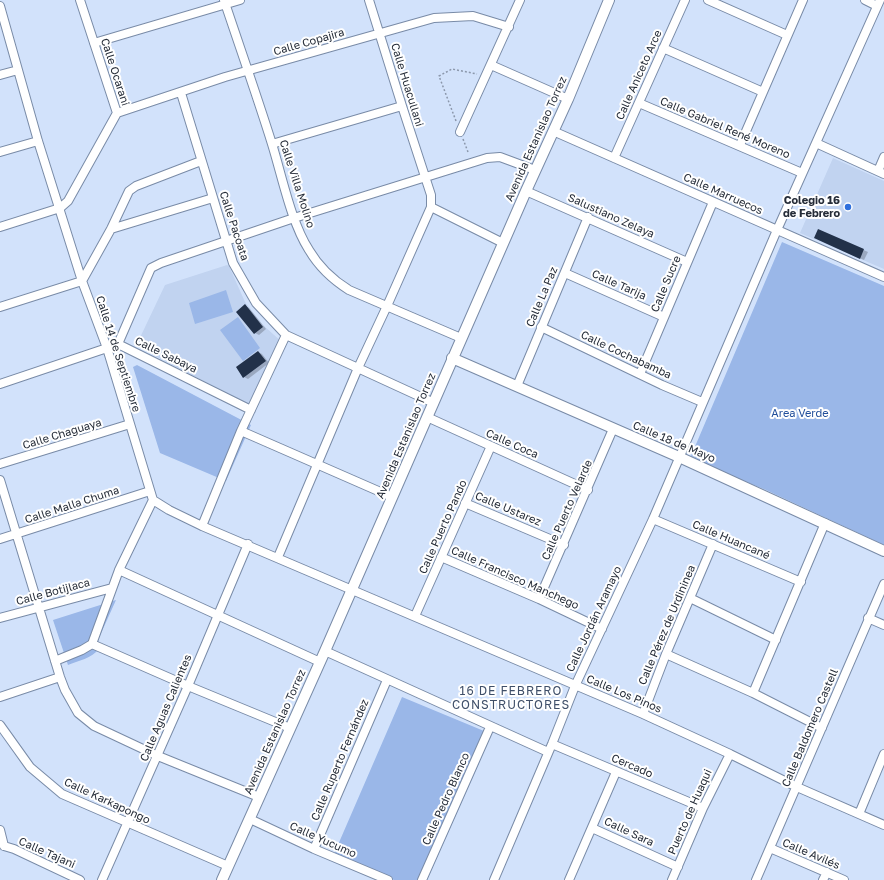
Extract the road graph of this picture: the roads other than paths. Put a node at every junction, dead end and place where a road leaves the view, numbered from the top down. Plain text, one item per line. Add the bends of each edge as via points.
1 (80, 0) edge
2 (240, 0) edge
3 (369, 0) edge
4 (520, 0) edge
5 (609, 0) edge
6 (684, 0) edge
7 (708, 0) edge
8 (803, 0) edge
9 (865, 0) edge
10 (225, 3) edge
11 (879, 3) edge
12 (0, 6) edge
13 (509, 27) junction
14 (380, 33) junction
15 (787, 36) junction
16 (94, 43) junction
17 (663, 48) junction
18 (491, 65) junction
19 (18, 70) junction
20 (248, 71) junction
21 (0, 76) edge
22 (763, 92) junction
23 (180, 93) junction
24 (568, 99) junction
25 (639, 103) junction
26 (402, 106) junction
27 (117, 113) junction
28 (553, 131) junction
29 (460, 132) road end
30 (38, 141) junction
31 (816, 143) junction
32 (272, 144) junction
33 (740, 145) junction
34 (0, 152) edge
35 (884, 157) edge
36 (614, 158) junction
37 (201, 162) junction
38 (535, 170) junction
39 (802, 173) junction
40 (881, 173) edge
41 (425, 177) junction
42 (526, 191) junction
43 (213, 198) junction
44 (713, 202) junction
45 (60, 208) junction
46 (431, 208) junction
47 (588, 217) junction
48 (294, 218) junction
49 (0, 227) edge
50 (111, 229) junction
51 (777, 230) junction
52 (227, 240) junction
53 (503, 242) junction
54 (687, 262) junction
55 (564, 273) junction
56 (884, 277) edge
57 (82, 281) junction
58 (387, 306) junction
59 (0, 307) edge
60 (664, 318) junction
61 (541, 327) junction
62 (286, 335) junction
63 (461, 338) junction
64 (118, 344) junction
65 (107, 348) junction
66 (452, 358) junction
67 (358, 368) junction
68 (640, 374) junction
69 (0, 384) edge
70 (517, 386) junction
71 (702, 402) junction
72 (434, 403) junction
73 (251, 410) junction
74 (426, 417) junction
75 (130, 424) junction
76 (613, 430) junction
77 (241, 431) junction
78 (491, 446) junction
79 (679, 457) junction
80 (0, 464) edge
81 (317, 465) junction
82 (0, 480) edge
83 (588, 490) junction
84 (150, 492) junction
85 (392, 497) junction
86 (153, 500) junction
87 (465, 503) junction
88 (653, 518) junction
89 (825, 523) junction
90 (202, 526) junction
91 (17, 534) junction
92 (0, 539) edge
93 (248, 544) junction
94 (713, 544) junction
95 (564, 545) junction
96 (884, 551) edge
97 (278, 557) junction
98 (441, 557) junction
99 (119, 570) junction
100 (801, 582) junction
101 (884, 584) edge
102 (112, 588) junction
103 (352, 589) junction
104 (690, 598) junction
105 (539, 599) junction
106 (40, 607) junction
107 (217, 616) junction
108 (415, 616) junction
109 (0, 618) edge
110 (868, 618) junction
111 (884, 625) edge
112 (602, 629) junction
113 (776, 640) junction
114 (92, 644) junction
115 (325, 651) junction
116 (666, 654) junction
117 (55, 662) junction
118 (320, 662) junction
119 (60, 677) junction
120 (387, 680) junction
121 (188, 686) junction
122 (575, 686) junction
123 (753, 693) junction
124 (0, 697) edge
125 (643, 714) junction
126 (0, 725) edge
127 (490, 727) junction
128 (290, 728) junction
129 (822, 728) junction
130 (552, 744) junction
131 (548, 752) junction
132 (730, 754) junction
133 (158, 756) junction
134 (884, 756) edge
135 (616, 772) junction
136 (797, 786) junction
137 (260, 797) junction
138 (703, 808) junction
139 (859, 814) junction
140 (250, 819) junction
141 (128, 823) junction
142 (884, 825) edge
143 (592, 828) junction
144 (0, 830) edge
145 (2, 848) edge
146 (770, 848) junction
147 (314, 849) junction
148 (228, 866) junction
149 (678, 867) junction
150 (827, 872) junction
151 (368, 876) edge
152 (80, 880) edge
153 (102, 880) edge
154 (223, 880) edge
155 (388, 880) edge
156 (422, 880) edge
157 (494, 880) edge
158 (568, 880) edge
159 (672, 880) edge
160 (756, 880) edge
161 (824, 880) edge
162 (844, 880) edge

1 - 16 street, Calle Ocarani
2 - 10 street
3 - 14 street, Calle Huacullani
4 - 13 street
5 - 24 street, Avenida Estanislao Torrez
6 - 17 street, Calle Aniceto Arce
7 - 15 street
8 - 15 street
9 - 11 street
10 - 16 street
10 - 20 street, Calle Villa Molino
11 - 31 street, Calle Jordán Aramayo
12 - 19 street, Calle 14 de Septiembre
13 - 14 street, Calle Copajira via 473,16 458,16 434,18
13 - 18 street
14 - 20 street, Calle Copajira
14 - 26 street, Calle Huacullani
15 - 22 street
16 - 27 street, Calle Ocarani
17 - 22 street
17 - 25 street, Calle Aniceto Arce
18 - 24 street
18 - 29 street
19 - 21 street
19 - 30 street, Calle 14 de Septiembre
20 - 23 street, Calle Copajira
20 - 32 street, Calle Villa Molino
22 - 33 street
23 - 27 street, Calle Copajira
23 - 37 street, Calle Pacoata
24 - 28 street, Avenida Estanislao Torrez
25 - 33 street, Calle Gabriel René Moreno
25 - 36 street, Calle Aniceto Arce
26 - 32 street
26 - 41 street, Calle Huacullani
27 - 45 street, Calle Ocarani via 68,202
28 - 36 street, Calle Marruecos
28 - 38 street, Avenida Estanislao Torrez
30 - 34 street
30 - 45 street, Calle 14 de Septiembre
31 - 39 street, Calle Jordán Aramayo
31 - 40 street
32 - 48 street, Calle Villa Molino
33 - 39 street, Calle Gabriel René Moreno
35 - 40 street
36 - 44 street, Calle Marruecos
37 - 43 street, Calle Pacoata
37 - 50 street via 136,186 129,191
38 - 41 street via 494,156
38 - 42 street, Avenida Estanislao Torrez
39 - 51 street, Calle Jordán Aramayo
41 - 46 street, Calle Huacullani via 431,194
41 - 48 street
42 - 47 street, Salustiano Zelaya
42 - 53 street, Avenida Estanislao Torrez
43 - 50 street
43 - 52 street, Calle Pacoata
44 - 51 street, Calle Marruecos
44 - 54 street, Calle Sucre
45 - 49 street
45 - 57 street, Calle 14 de Septiembre
46 - 53 street
46 - 58 street
47 - 54 street, Salustiano Zelaya
47 - 55 street, Calle La Paz
48 - 52 street
48 - 58 street, Calle Villa Molino via 309,250 336,282
50 - 57 street
51 - 56 street, Calle Marruecos
51 - 71 street, Calle Jordán Aramayo
52 - 62 street, Calle Pacoata via 233,263 256,304
52 - 64 street via 151,268
53 - 63 street, Avenida Estanislao Torrez
54 - 60 street, Calle Sucre
55 - 60 street, Calle Tarija
55 - 61 street, Calle La Paz
57 - 59 street
57 - 65 street, Calle 14 de Septiembre
58 - 63 street, Calle Villa Molino
58 - 67 street
60 - 68 street, Calle Sucre
61 - 68 street, Calle Cochabamba
61 - 70 street, Calle La Paz
62 - 67 street, Calle Pacoata
62 - 73 street
63 - 66 street, Avenida Estanislao Torrez
64 - 65 street, Calle Sabaya
64 - 73 street, Calle Sabaya
65 - 69 street, Calle Sabaya
65 - 75 street, Calle 14 de Septiembre
66 - 70 street, Calle 18 de Mayo
66 - 72 street, Avenida Estanislao Torrez
67 - 72 street, Calle Pacoata
67 - 81 street
68 - 71 street, Calle Cochabamba
70 - 76 street, Calle 18 de Mayo
71 - 79 street, Calle Jordán Aramayo
72 - 74 street, Avenida Estanislao Torrez
73 - 77 street
74 - 78 street, Calle Coca
74 - 85 street, Avenida Estanislao Torrez
75 - 80 street, Calle Chaguaya
75 - 84 street, Calle 14 de Septiembre
76 - 79 street, Calle 18 de Mayo
76 - 83 street, Calle Puerto Velarde
77 - 81 street
77 - 90 street
78 - 83 street, Calle Coca
78 - 87 street, Calle Puerto Pando
79 - 88 street, Calle Jordán Aramayo
79 - 89 street, Calle 18 de Mayo
81 - 85 street
81 - 97 street
82 - 91 street
83 - 95 street, Calle Puerto Velarde
84 - 86 street, Calle 14 de Septiembre
84 - 91 street, Calle Malla Chuma
85 - 103 street, Avenida Estanislao Torrez
86 - 90 street
86 - 99 street
87 - 95 street, Calle Ustarez
87 - 98 street, Calle Puerto Pando
88 - 94 street, Calle Huancané
88 - 112 street, Calle Jordán Aramayo
89 - 96 street, Calle 18 de Mayo
89 - 100 street
90 - 93 street
91 - 92 street, Calle Malla Chuma
91 - 106 street
93 - 97 street
93 - 107 street, Calle Aguas Calientes
94 - 100 street, Calle Huancané
94 - 104 street, Calle Pérez de Urdininea
95 - 105 street, Calle Puerto Velarde
97 - 103 street
98 - 105 street, Calle Francisco Manchego
98 - 108 street, Calle Puerto Pando
99 - 102 street
99 - 107 street
100 - 113 street
101 - 110 street, Calle Baldomero Castell
102 - 106 street, Calle Botijlaca
102 - 114 street
103 - 108 street, Calle Los Pinos
103 - 115 street, Avenida Estanislao Torrez
104 - 113 street
104 - 116 street, Calle Pérez de Urdininea
105 - 112 street, Calle Francisco Manchego
106 - 109 street, Calle Botijlaca
106 - 117 street
107 - 118 street
107 - 121 street, Calle Aguas Calientes
108 - 122 street, Calle Los Pinos
110 - 111 street
110 - 129 street, Calle Baldomero Castell
112 - 122 street, Calle Jordán Aramayo
113 - 123 street
114 - 117 street
114 - 121 street
115 - 118 street, Avenida Estanislao Torrez
115 - 120 street
116 - 123 street
116 - 125 street, Calle Pérez de Urdininea
117 - 119 street
118 - 128 street, Avenida Estanislao Torrez
119 - 124 street
119 - 133 street via 78,713 94,726
120 - 127 street
120 - 147 street, Calle Ruperto Fernández
121 - 128 street
121 - 133 street, Calle Aguas Calientes
122 - 125 street, Calle Los Pinos
122 - 130 street, Calle Jordán Aramayo
123 - 129 street
125 - 132 street, Calle Los Pinos
126 - 141 street, Calle Karkapongo via 30,767 62,794
127 - 131 street
127 - 156 street, Calle Pedro Blanco
128 - 137 street, Avenida Estanislao Torrez
129 - 136 street, Calle Baldomero Castell
130 - 131 street, Calle Jordán Aramayo
130 - 135 street, Cercado
131 - 157 street, Calle Jordán Aramayo
132 - 136 street, Calle Los Pinos
132 - 138 street, Puerto de Huaqui
133 - 137 street
133 - 141 street, Calle Aguas Calientes
134 - 139 street
135 - 138 street, Cercado
135 - 143 street
136 - 139 street, Calle Los Pinos
136 - 146 street, Calle Baldomero Castell
137 - 140 street, Avenida Estanislao Torrez
138 - 149 street, Puerto de Huaqui
139 - 142 street, Calle Los Pinos
140 - 147 street, Calle Yucumo
140 - 148 street, Avenida Estanislao Torrez
141 - 148 street, Calle Karkapongo
141 - 153 street, Calle Aguas Calientes
143 - 149 street, Calle Sara
143 - 158 street
144 - 145 street
145 - 152 street, Calle Tajani via 14,849
146 - 150 street, Calle Avilés
146 - 160 street, Calle Baldomero Castell
147 - 151 street, Calle Yucumo
148 - 154 street, Avenida Estanislao Torrez
149 - 159 street, Puerto de Huaqui
150 - 161 street
150 - 162 street, Calle Avilés
151 - 155 street, Calle Yucumo

